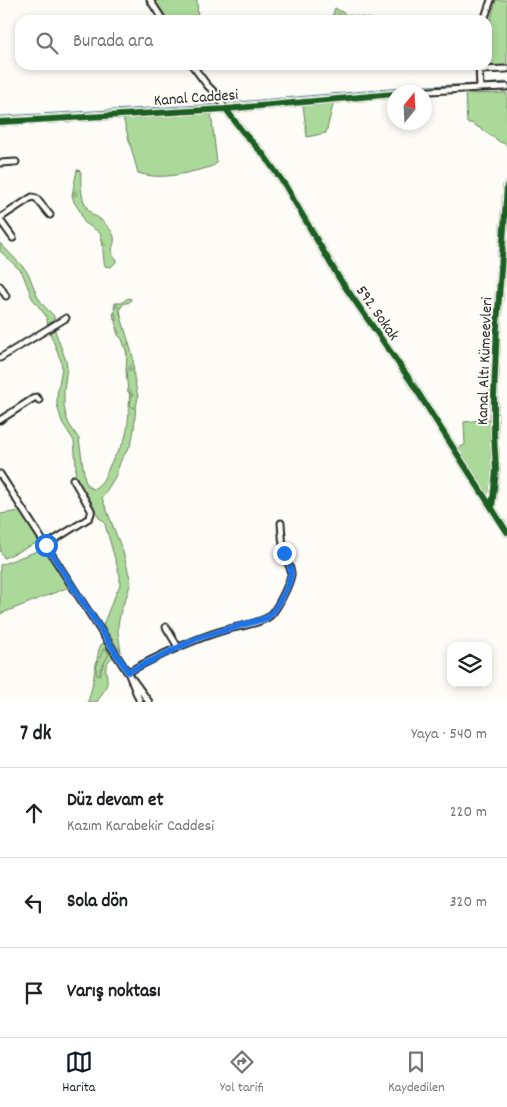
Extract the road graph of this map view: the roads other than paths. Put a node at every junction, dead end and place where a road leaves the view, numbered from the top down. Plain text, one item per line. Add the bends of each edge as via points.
1 (150, 0) edge
2 (491, 0) edge
3 (160, 15) edge
4 (486, 15) edge
5 (492, 69) edge
6 (507, 69) edge
7 (196, 70) edge
8 (479, 70) edge
9 (507, 87) edge
10 (480, 88) junction
11 (432, 91) edge
12 (387, 95) edge
13 (223, 106) junction
14 (0, 122) edge
15 (16, 162) dead end
16 (0, 163) edge
17 (507, 186) edge
18 (50, 215) dead end
19 (0, 219) edge
20 (13, 238) dead end
21 (0, 286) edge
22 (6, 296) dead end
23 (66, 318) dead end
24 (0, 358) edge
25 (39, 400) dead end
26 (0, 420) edge
27 (0, 474) edge
28 (73, 479) dead end
29 (492, 508) junction
30 (281, 523) dead end
31 (507, 532) edge
32 (46, 545) junction
33 (166, 627) dead end
34 (178, 647) junction
35 (128, 672) junction
36 (140, 702) edge
37 (149, 702) edge

1 - 3 street
2 - 4 street
5 - 6 street
7 - 13 street, 592. Sokak via 219,96
8 - 10 street
9 - 10 street
10 - 11 street
12 - 13 street, Kanal Caddesi
13 - 14 street, Kanal Caddesi
13 - 29 street, 592. Sokak via 284,185 339,278 410,380
15 - 16 street
17 - 29 street, Kanal Altı Kümeevleri via 497,325 494,395 496,470
18 - 19 street via 32,197
19 - 20 street
21 - 22 street
23 - 24 street
25 - 26 street via 34,398
27 - 32 street
28 - 32 street via 91,510 91,516
29 - 31 street, 592. Sokak
30 - 34 street via 284,553 291,570 273,613 262,620
32 - 35 street
33 - 34 street
34 - 35 street
35 - 36 street
35 - 37 street

